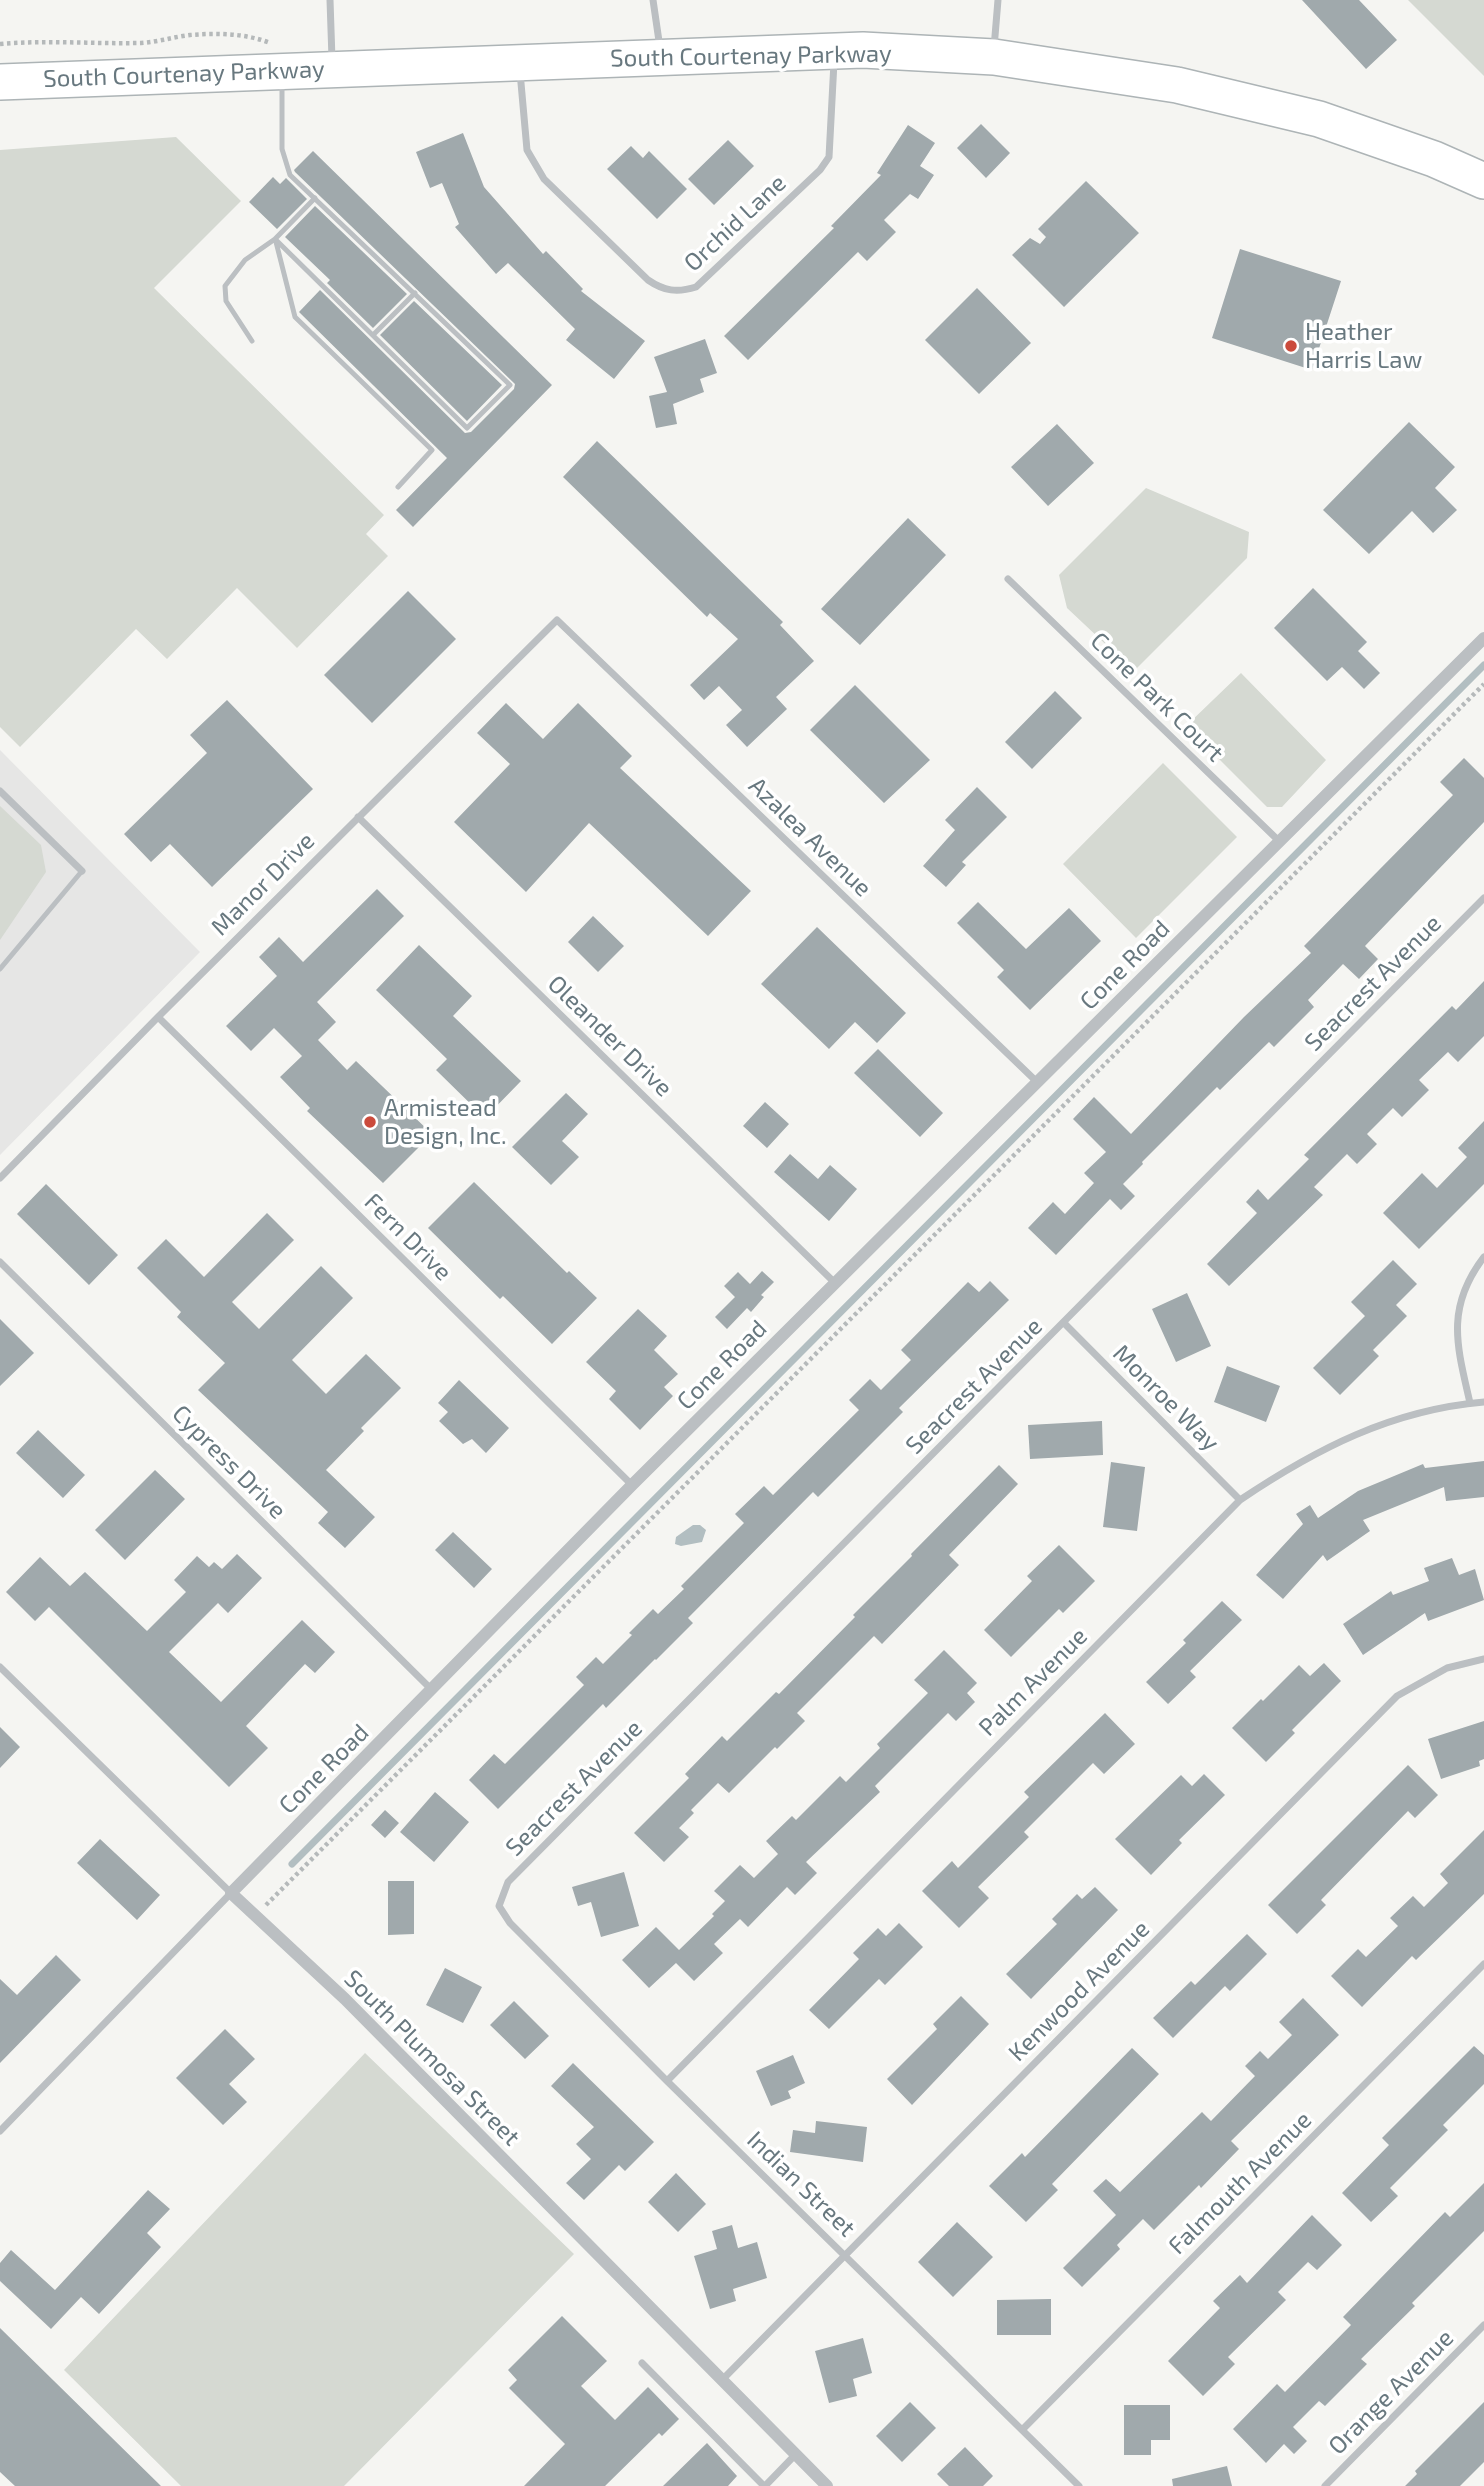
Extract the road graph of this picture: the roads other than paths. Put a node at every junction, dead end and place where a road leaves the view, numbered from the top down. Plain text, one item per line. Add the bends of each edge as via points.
1 (330, 0) edge
2 (653, 0) edge
3 (998, 0) edge
4 (835, 50) junction
5 (662, 57) junction
6 (994, 57) junction
7 (519, 63) junction
8 (332, 68) junction
9 (281, 70) junction
10 (0, 82) edge
11 (1484, 181) edge
12 (315, 198) junction
13 (275, 239) junction
14 (415, 293) junction
15 (373, 335) junction
16 (252, 341) dead end
17 (398, 487) dead end
18 (1008, 579) dead end
19 (556, 620) joint
20 (1484, 638) edge
21 (0, 791) edge
22 (358, 817) junction
23 (1280, 842) junction
24 (82, 871) joint
25 (1484, 898) edge
26 (0, 969) edge
27 (158, 1017) junction
28 (1036, 1081) junction
29 (0, 1178) edge
30 (1484, 1257) edge
31 (0, 1262) edge
32 (834, 1282) junction
33 (1065, 1323) junction
34 (1484, 1402) edge
35 (1470, 1403) junction
36 (632, 1485) junction
37 (1240, 1500) junction
38 (1484, 1659) edge
39 (0, 1667) edge
40 (431, 1689) junction
41 (231, 1892) junction
42 (499, 1906) joint
43 (1484, 1964) edge
44 (667, 2081) junction
45 (0, 2132) edge
46 (846, 2255) junction
47 (1484, 2325) edge
48 (642, 2362) dead end
49 (722, 2380) junction
50 (1023, 2429) junction
51 (796, 2454) junction
52 (764, 2486) edge
53 (827, 2486) edge
54 (1079, 2486) edge
55 (1325, 2486) edge

1 - 8 street
2 - 5 street
3 - 6 street
4 - 5 main road, South Courtenay Parkway
4 - 6 main road, South Courtenay Parkway
4 - 7 street, Orchid Lane via 829,157 696,287 682,291 659,287 648,279 544,179 527,150
5 - 7 main road, South Courtenay Parkway
6 - 11 main road, South Courtenay Parkway via 1177,85 1319,119
7 - 8 main road, South Courtenay Parkway
8 - 9 main road, South Courtenay Parkway
9 - 10 main road, South Courtenay Parkway
9 - 12 lane via 282,149 290,175
12 - 13 lane
12 - 14 lane
13 - 15 lane
13 - 16 lane via 245,260 225,286 226,301
13 - 17 lane via 295,317 432,450
14 - 15 lane
14 - 15 lane via 510,385 467,428
18 - 23 street, Cone Park Court
19 - 22 street, Manor Drive
19 - 28 street, Azalea Avenue
20 - 23 street, Cone Road
21 - 24 street
22 - 27 street, Manor Drive
22 - 32 street, Oleander Drive
23 - 28 street, Cone Road
24 - 26 lane
25 - 33 street, Seacrest Avenue
27 - 29 street, Manor Drive
27 - 36 street, Fern Drive
28 - 32 street, Cone Road
30 - 35 street via 1470,1275 1457,1313 1456,1341
31 - 40 street, Cypress Drive
32 - 36 street, Cone Road
33 - 37 street, Monroe Way
33 - 42 street, Seacrest Avenue via 508,1882
34 - 35 street, Palm Avenue
35 - 37 street, Palm Avenue via 1401,1417 1347,1437 1290,1466
36 - 40 street, Cone Road
37 - 44 street, Palm Avenue
38 - 46 street, Kenwood Avenue via 1447,1668 1397,1696
39 - 41 street, South Plumosa Street
40 - 41 street, Cone Road
41 - 45 street, Cone Road
41 - 49 street, South Plumosa Street via 345,1999
42 - 44 street, Indian Street via 510,1923
43 - 50 street, Falmouth Avenue
44 - 46 street, Indian Street
46 - 49 street, Kenwood Avenue
46 - 50 street, Indian Street
47 - 55 street, Orange Avenue
48 - 52 street
49 - 51 street, South Plumosa Street
50 - 54 street, Indian Street
51 - 52 street
51 - 53 street, South Plumosa Street

